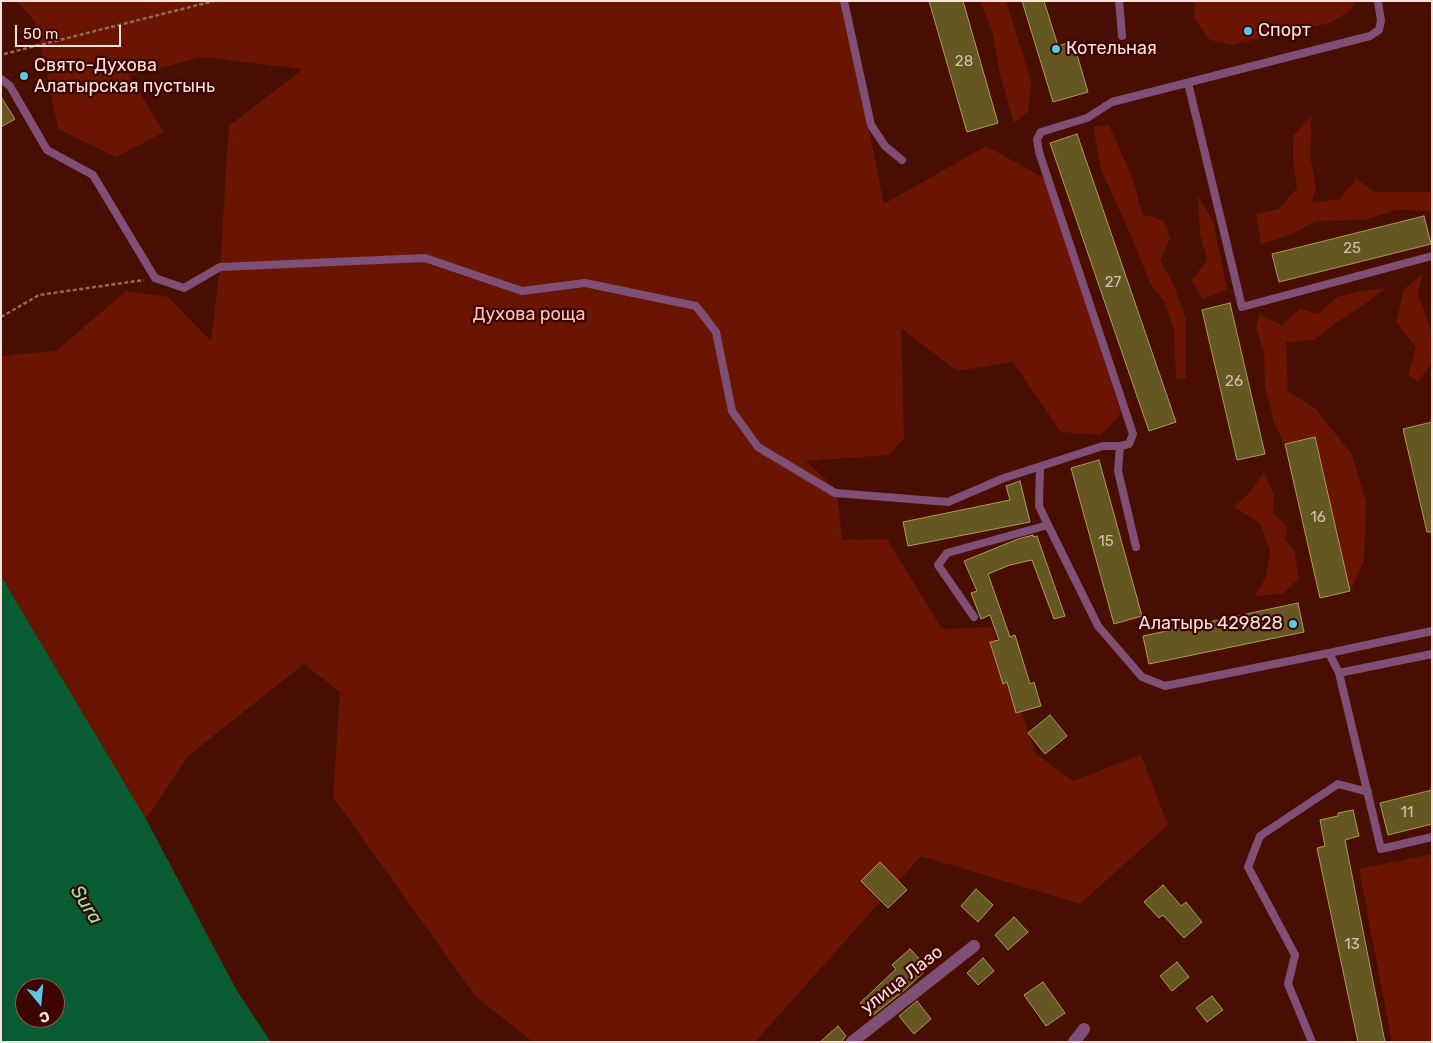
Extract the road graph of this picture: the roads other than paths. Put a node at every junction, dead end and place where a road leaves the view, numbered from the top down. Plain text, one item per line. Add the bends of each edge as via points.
1 (844, 1) edge
2 (1119, 1) edge
3 (1378, 1) edge
4 (1122, 36) dead end
5 (1, 79) edge
6 (1188, 83) junction
7 (902, 160) dead end
8 (1432, 256) edge
9 (1120, 446) junction
10 (1040, 468) junction
11 (1048, 525) junction
12 (1136, 547) dead end
13 (974, 618) dead end
14 (1432, 631) edge
15 (1330, 653) junction
16 (1432, 654) edge
17 (1340, 673) junction
18 (1368, 792) junction
19 (1432, 837) edge
20 (974, 946) dead end
21 (1084, 1029) dead end
22 (852, 1042) edge
23 (1074, 1042) edge
24 (1312, 1042) edge

1 - 7 lane via 871,125 885,146
2 - 4 lane
3 - 6 lane via 1379,30 1370,36
5 - 10 lane via 10,86 47,150 93,175 155,278 184,288 220,267 426,258 522,291 585,283 687,304 696,306 716,332 732,411 758,447 835,493 948,502 1004,478
6 - 8 lane via 1242,307
6 - 9 lane via 1112,102 1087,118 1041,132 1037,139 1133,434 1129,444
9 - 10 lane via 1103,446
9 - 12 lane via 1118,472
10 - 11 lane via 1039,506
11 - 13 lane via 948,553 938,566
11 - 15 lane via 1098,626 1142,677 1164,686
14 - 15 lane
15 - 17 lane
16 - 17 lane
17 - 18 lane
18 - 19 lane via 1381,849
18 - 24 lane via 1338,784 1260,836 1248,867 1296,956 1288,984
20 - 22 street, улица Лазо
21 - 23 street

